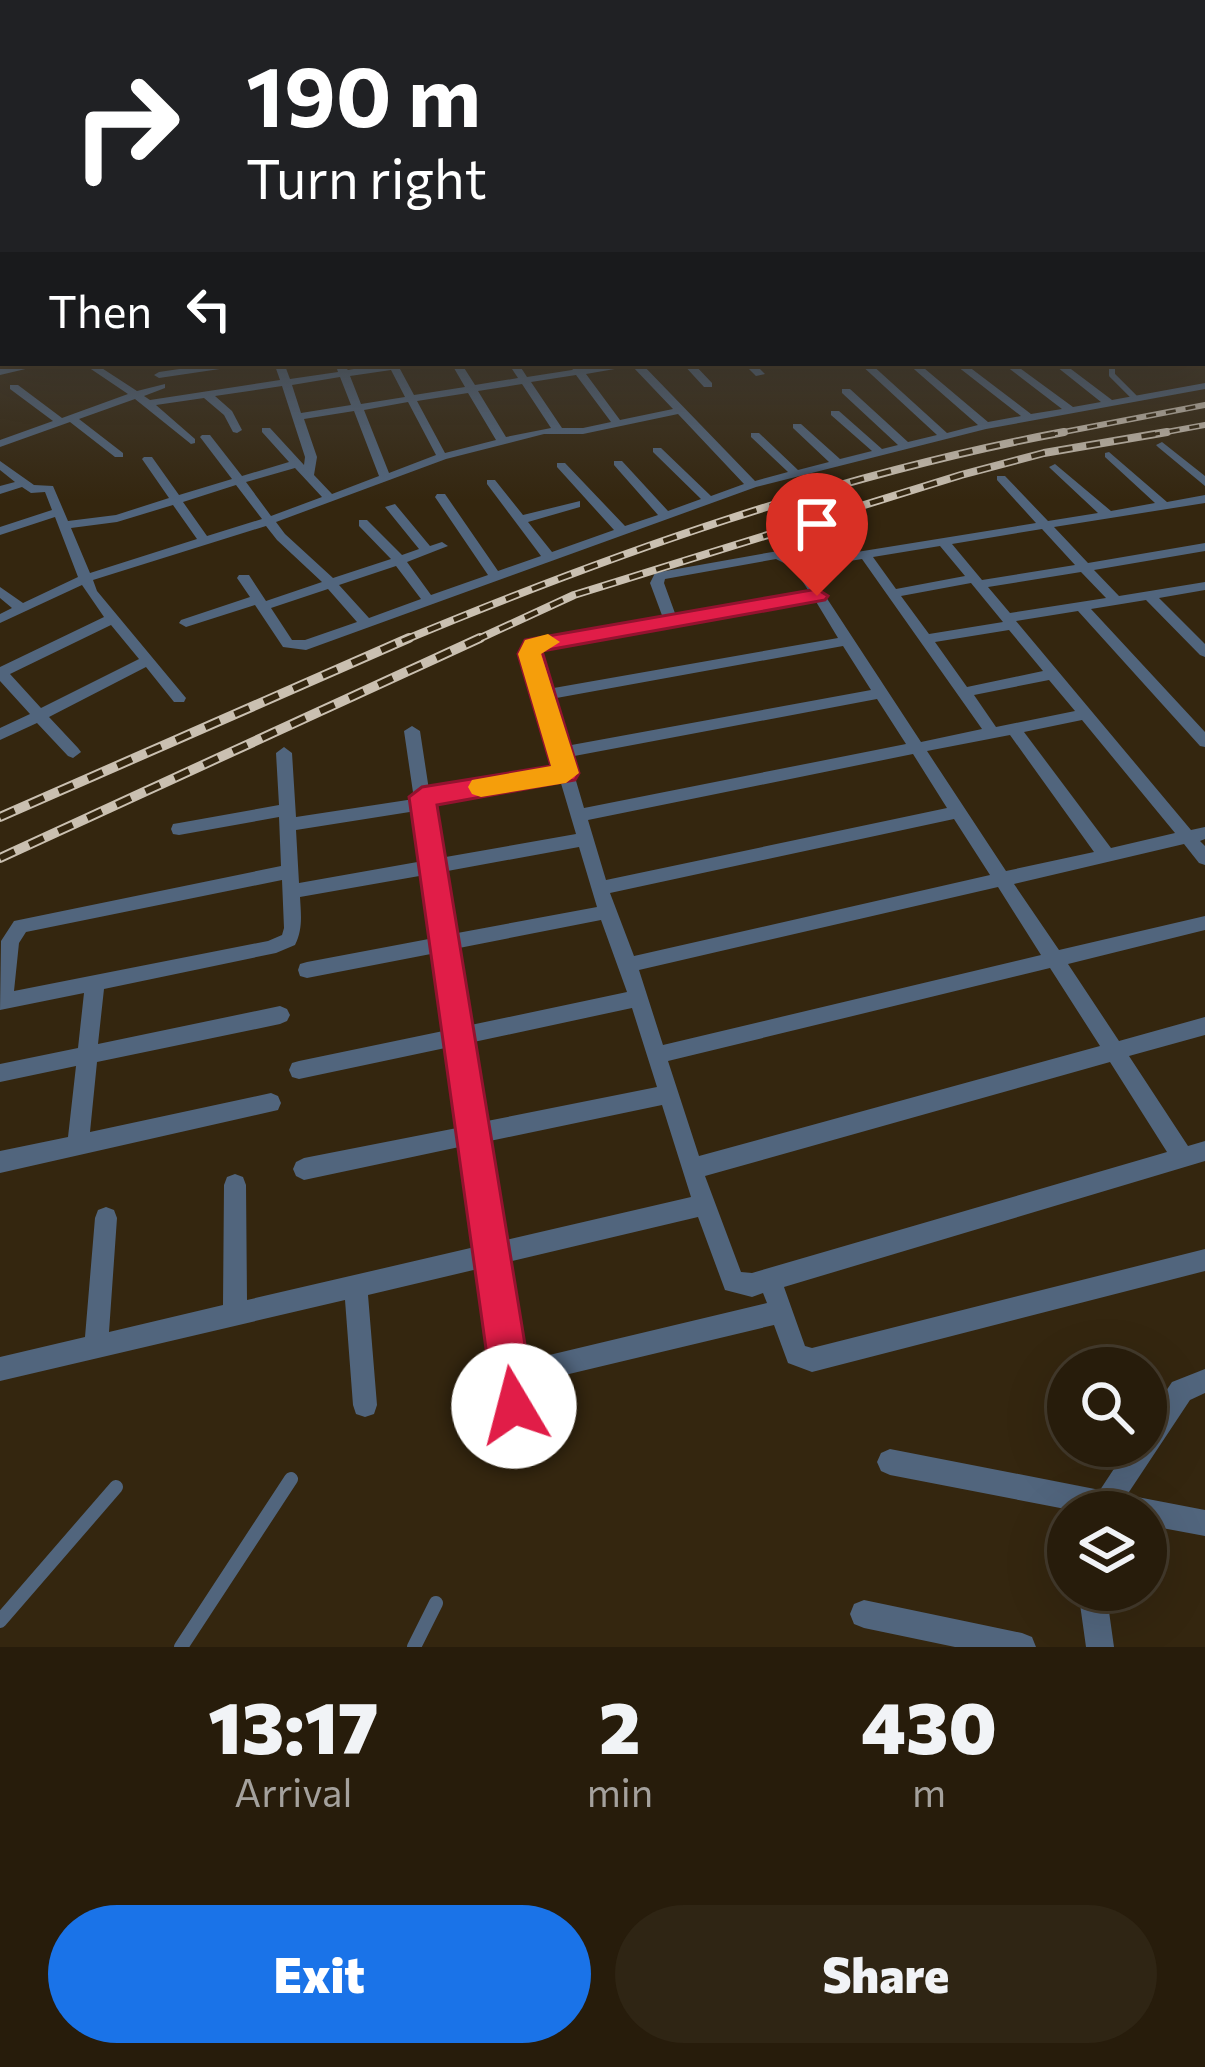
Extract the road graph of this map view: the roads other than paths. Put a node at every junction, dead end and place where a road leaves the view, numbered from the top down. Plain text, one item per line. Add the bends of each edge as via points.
1 (31, 366) edge
2 (91, 366) edge
3 (214, 366) edge
4 (221, 366) edge
5 (280, 366) edge
6 (376, 366) edge
7 (394, 366) edge
8 (458, 366) edge
9 (515, 366) edge
10 (637, 366) edge
11 (690, 366) edge
12 (751, 366) edge
13 (867, 366) edge
14 (916, 366) edge
15 (962, 366) edge
16 (1011, 366) edge
17 (1061, 366) edge
18 (1112, 366) edge
19 (342, 368) edge
20 (577, 368) edge
21 (0, 372) edge
22 (760, 374) dead end
23 (160, 381) edge
24 (524, 381) junction
25 (286, 382) junction
26 (708, 385) dead end
27 (1205, 386) edge
28 (14, 387) dead end
29 (472, 389) junction
30 (227, 390) junction
31 (847, 391) dead end
32 (205, 393) junction
33 (136, 394) junction
34 (1134, 398) junction
35 (414, 399) junction
36 (1108, 401) junction
37 (148, 403) junction
38 (357, 408) junction
39 (1069, 409) junction
40 (677, 411) junction
41 (835, 413) dead end
42 (298, 417) junction
43 (1028, 417) junction
44 (64, 419) junction
45 (618, 424) junction
46 (797, 426) dead end
47 (986, 426) junction
48 (237, 430) dead end
49 (266, 430) dead end
50 (557, 430) junction
51 (755, 436) dead end
52 (944, 436) junction
53 (206, 437) dead end
54 (502, 440) junction
55 (191, 441) dead end
56 (0, 444) edge
57 (1162, 445) dead end
58 (906, 446) junction
59 (657, 450) dead end
60 (879, 452) junction
61 (119, 455) dead end
62 (1109, 455) dead end
63 (442, 457) junction
64 (148, 459) dead end
65 (617, 463) dead end
66 (837, 463) junction
67 (0, 464) edge
68 (561, 465) dead end
69 (1055, 467) dead end
70 (303, 469) junction
71 (796, 474) junction
72 (385, 477) junction
73 (1001, 478) dead end
74 (239, 481) junction
75 (491, 482) dead end
76 (1205, 482) edge
77 (23, 483) junction
78 (752, 485) junction
79 (0, 490) edge
80 (441, 497) dead end
81 (1205, 499) edge
82 (331, 500) junction
83 (708, 500) junction
84 (177, 501) junction
85 (576, 504) dead end
86 (1165, 506) junction
87 (391, 507) dead end
88 (1107, 514) junction
89 (664, 515) junction
90 (61, 518) junction
91 (520, 520) junction
92 (269, 521) junction
93 (363, 523) dead end
94 (1044, 524) junction
95 (621, 530) junction
96 (0, 531) edge
97 (942, 540) junction
98 (204, 541) junction
99 (1205, 547) edge
100 (865, 554) junction
101 (548, 556) junction
102 (399, 560) junction
103 (799, 565) junction
104 (1085, 568) junction
105 (495, 576) junction
106 (86, 578) junction
107 (244, 578) dead end
108 (976, 582) junction
109 (330, 583) junction
110 (1205, 586) edge
111 (0, 591) edge
112 (894, 593) junction
113 (1149, 595) junction
114 (817, 596) junction
115 (428, 600) junction
116 (1116, 601) junction
117 (260, 603) junction
118 (1081, 606) junction
119 (22, 609) junction
120 (0, 619) edge
121 (111, 619) junction
122 (671, 621) junction
123 (1010, 622) junction
124 (186, 623) dead end
125 (366, 623) junction
126 (928, 639) junction
127 (847, 641) junction
128 (1205, 652) edge
129 (149, 660) junction
130 (0, 672) edge
131 (1053, 674) junction
132 (964, 692) junction
133 (881, 693) junction
134 (543, 695) junction
135 (179, 698) dead end
136 (1086, 714) junction
137 (39, 715) junction
138 (1014, 729) junction
139 (412, 731) dead end
140 (993, 733) junction
141 (0, 735) edge
142 (1205, 742) edge
143 (918, 748) junction
144 (73, 752) dead end
145 (284, 753) dead end
146 (558, 753) junction
147 (566, 773) junction
148 (423, 801) junction
149 (960, 812) junction
150 (581, 815) junction
151 (286, 818) junction
152 (179, 829) dead end
153 (1197, 835) edge
154 (586, 839) junction
155 (1107, 856) junction
156 (1205, 857) edge
157 (433, 867) junction
158 (288, 872) junction
159 (1006, 881) junction
160 (603, 888) junction
161 (290, 892) junction
162 (607, 912) junction
163 (1205, 923) edge
164 (443, 946) junction
165 (1051, 960) junction
166 (628, 965) junction
167 (307, 970) dead end
168 (95, 983) junction
169 (639, 998) junction
170 (2, 1002) edge
171 (280, 1015) dead end
172 (1205, 1027) edge
173 (458, 1036) junction
174 (1112, 1052) junction
175 (88, 1054) junction
176 (657, 1055) junction
177 (299, 1070) dead end
178 (0, 1073) edge
179 (670, 1094) junction
180 (271, 1102) dead end
181 (473, 1137) junction
182 (79, 1145) junction
183 (1194, 1154) edge
184 (0, 1162) edge
185 (695, 1168) junction
186 (304, 1169) dead end
187 (235, 1185) dead end
188 (704, 1205) junction
189 (106, 1218) dead end
190 (493, 1255) junction
191 (1205, 1260) edge
192 (770, 1280) junction
193 (356, 1286) junction
194 (780, 1312) junction
195 (235, 1315) junction
196 (96, 1347) junction
197 (0, 1369) edge
198 (510, 1376) junction
199 (1205, 1381) edge
200 (365, 1405) dead end
201 (1167, 1412) edge
202 (519, 1436) dead end
203 (890, 1462) dead end
204 (1124, 1467) edge
205 (291, 1479) dead end
206 (116, 1487) dead end
207 (1102, 1491) edge
208 (1047, 1496) edge
209 (1167, 1517) edge
210 (1205, 1523) edge
211 (436, 1604) dead end
212 (1095, 1611) edge
213 (864, 1614) dead end
214 (0, 1621) edge
215 (181, 1647) edge
216 (414, 1647) edge
217 (1022, 1647) edge
218 (1100, 1647) edge

1 - 21 street
2 - 33 street
3 - 23 street
4 - 30 street
5 - 25 street
6 - 19 street
7 - 35 street
8 - 29 street
9 - 24 street
10 - 40 street
11 - 26 street
12 - 22 street
13 - 52 street
14 - 47 street
15 - 43 street
16 - 39 street
17 - 36 street
18 - 34 lane
19 - 25 street
19 - 38 street
20 - 24 street
20 - 45 street
23 - 32 street
23 - 33 street
23 - 37 street
24 - 29 street
24 - 50 street
25 - 30 street
25 - 42 street
27 - 34 street
28 - 44 street
29 - 35 street
29 - 54 street
30 - 32 street
31 - 58 street
32 - 48 street
33 - 37 street
33 - 44 street
34 - 36 street
35 - 38 street
35 - 63 street
36 - 39 street
37 - 55 street
38 - 42 street
38 - 72 street
39 - 43 street
40 - 45 street
40 - 78 street
41 - 60 street
42 - 70 street via 311,457
43 - 47 street
44 - 56 street
44 - 61 street
45 - 50 street
46 - 66 street
47 - 52 street
49 - 70 street
50 - 54 street
51 - 71 street
52 - 58 street
53 - 74 street
54 - 63 street
57 - 76 street
58 - 60 street
59 - 83 street
60 - 66 street
62 - 86 street
63 - 72 street
64 - 84 street
65 - 89 street
66 - 71 street
67 - 77 street
68 - 95 street
69 - 88 street
70 - 74 street
70 - 82 street
71 - 78 street
72 - 82 street
73 - 94 street
74 - 84 street
74 - 92 street
75 - 91 street
77 - 79 street
77 - 90 street via 49,488
78 - 83 street
80 - 105 street
81 - 86 street
82 - 92 street
83 - 89 street
84 - 90 street via 117,518
84 - 98 street
85 - 91 street
86 - 88 street
87 - 102 street via 434,548
88 - 94 street
89 - 95 street
90 - 96 street
90 - 106 street
91 - 101 street
92 - 98 street
92 - 109 street
93 - 102 street
94 - 97 street
94 - 104 street
95 - 101 street
97 - 100 street
97 - 108 street
98 - 106 street
99 - 104 street
100 - 103 street
100 - 112 street
101 - 105 street
102 - 109 street
102 - 115 street
103 - 114 street
103 - 122 street via 778,555 660,576
104 - 108 street
104 - 116 street
105 - 115 street
106 - 119 street
106 - 121 street
107 - 117 street
108 - 112 street
108 - 123 street
109 - 117 street
109 - 125 street
110 - 113 street
111 - 119 street
112 - 126 street
113 - 116 street
113 - 128 street
114 - 122 street
114 - 127 street
115 - 125 street
116 - 118 street
117 - 124 street
117 - 125 street via 292,646
118 - 123 street
118 - 142 street
119 - 120 street
121 - 129 street
121 - 130 street
122 - 134 street via 533,645
123 - 126 street
123 - 131 street
126 - 132 street
127 - 133 street
127 - 134 street
129 - 135 street
129 - 137 street
130 - 137 street
131 - 132 street
131 - 136 street
132 - 140 street
133 - 143 street
133 - 146 street
134 - 146 street
136 - 138 street
136 - 153 street
137 - 141 street
137 - 144 street
138 - 140 street
138 - 155 street
139 - 148 street
140 - 143 street
143 - 149 street
143 - 150 street
145 - 151 street
146 - 147 street
147 - 148 street
147 - 150 street
148 - 151 street
148 - 157 street
149 - 159 street
149 - 160 street
150 - 154 street
151 - 152 street
151 - 158 street
153 - 155 street
153 - 156 street
154 - 157 street
154 - 160 street
155 - 159 street
157 - 161 street
157 - 164 street
158 - 161 street
158 - 170 street via 20,926 10,940
159 - 165 street
159 - 166 street
160 - 162 street
161 - 168 street via 293,928 281,944
162 - 164 street
162 - 166 street
163 - 165 street
164 - 167 street
164 - 173 street
165 - 174 street
165 - 176 street
166 - 169 street
168 - 170 street
168 - 175 street
169 - 173 street
169 - 176 street
171 - 175 street
172 - 174 street
173 - 177 street
173 - 181 street
174 - 183 street
174 - 185 street
175 - 178 street
175 - 182 street
176 - 179 street
179 - 181 street
179 - 185 street
180 - 182 street
181 - 186 street
181 - 190 street
182 - 184 street
183 - 192 street
185 - 188 street
187 - 195 street
188 - 190 street
188 - 192 street via 733,1282
189 - 196 street
190 - 193 street
190 - 198 street
191 - 194 street via 812,1360 796,1355
192 - 194 street
193 - 195 street
193 - 200 street
194 - 198 street
195 - 196 street
196 - 197 street
198 - 202 street
199 - 201 street via 1181,1391
203 - 208 street
204 - 207 street
205 - 215 lane
206 - 214 lane
209 - 210 street
211 - 216 lane
212 - 218 street
213 - 217 street

